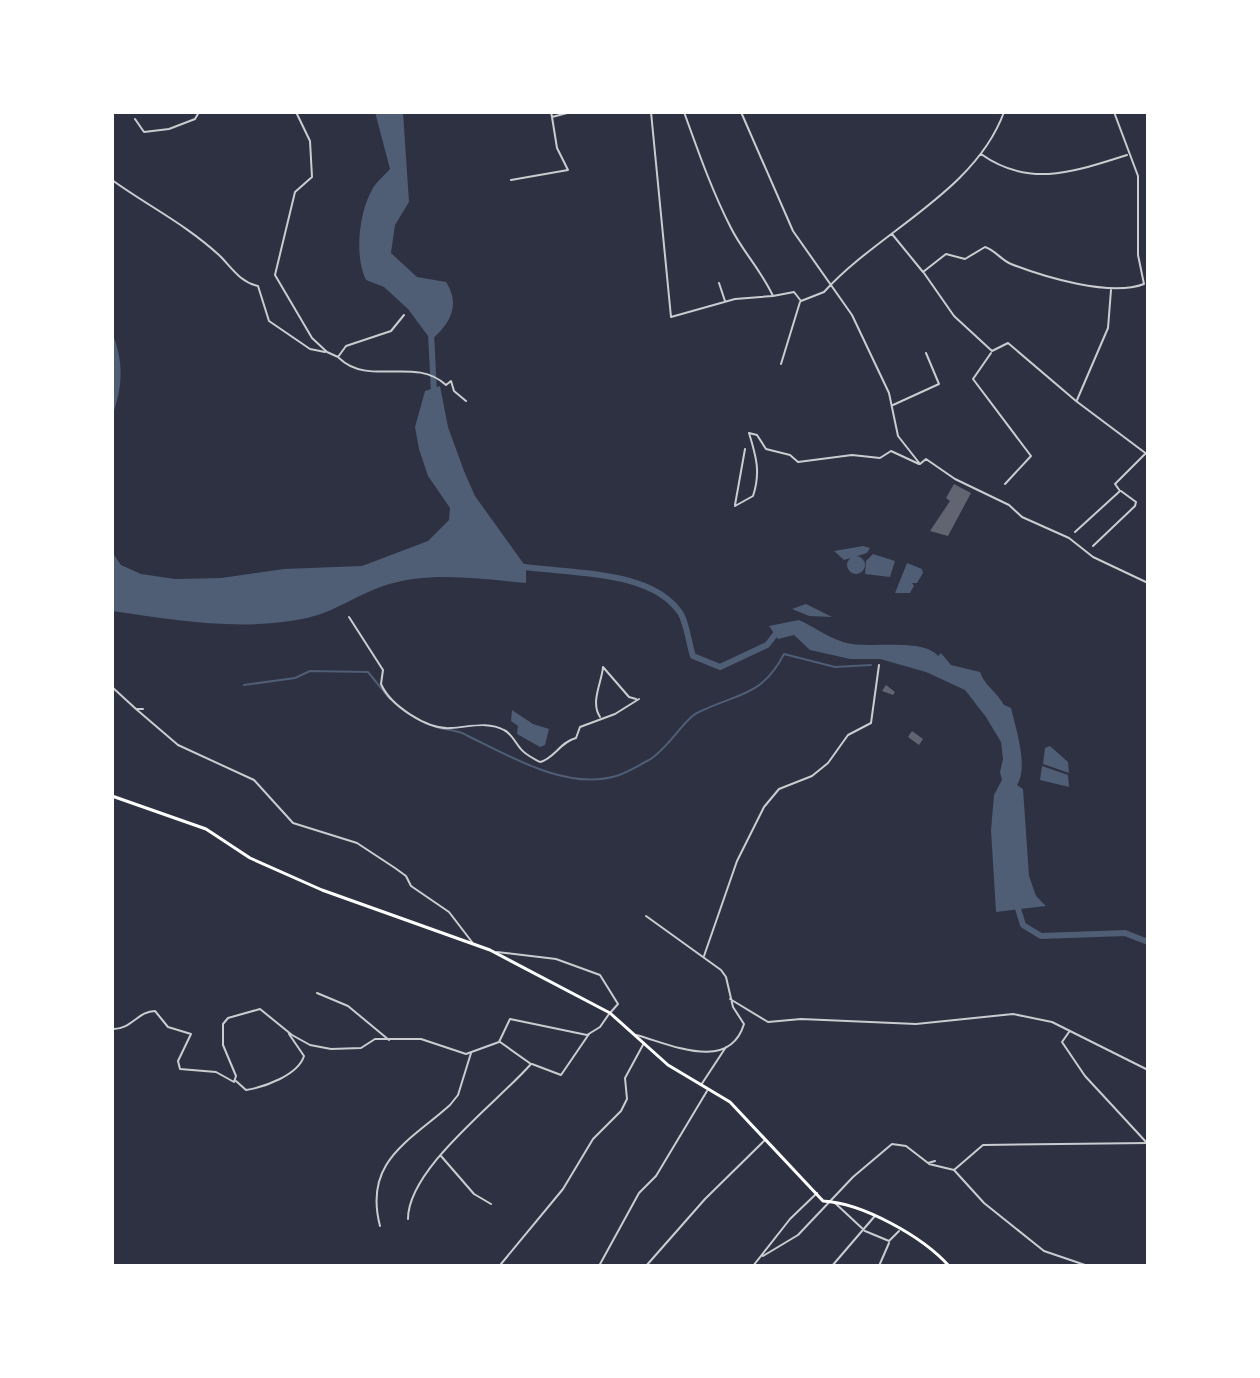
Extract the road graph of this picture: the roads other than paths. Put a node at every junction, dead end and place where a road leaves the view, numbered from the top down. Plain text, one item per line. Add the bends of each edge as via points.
1 (199, 112) edge
2 (296, 112) edge
3 (551, 112) edge
4 (571, 112) edge
5 (651, 112) edge
6 (684, 112) edge
7 (741, 112) edge
8 (1004, 112) edge
9 (1114, 112) edge
10 (552, 117) junction
11 (135, 119) dead end
12 (980, 154) junction
13 (1128, 154) junction
14 (112, 180) edge
15 (511, 180) dead end
16 (892, 234) junction
17 (923, 272) junction
18 (719, 283) dead end
19 (832, 283) junction
20 (1146, 284) edge
21 (1112, 288) junction
22 (773, 296) junction
23 (801, 301) junction
24 (725, 302) junction
25 (404, 315) dead end
26 (992, 351) junction
27 (327, 352) junction
28 (926, 353) dead end
29 (338, 357) junction
30 (781, 364) dead end
31 (466, 401) dead end
32 (1076, 401) junction
33 (892, 405) junction
34 (745, 449) dead end
35 (1147, 454) edge
36 (920, 464) junction
37 (1005, 484) dead end
38 (1120, 491) junction
39 (1075, 532) dead end
40 (1093, 546) dead end
41 (1148, 583) edge
42 (349, 617) dead end
43 (879, 665) dead end
44 (112, 687) edge
45 (136, 709) junction
46 (143, 709) dead end
47 (601, 718) junction
48 (112, 796) edge
49 (646, 916) dead end
50 (472, 943) junction
51 (496, 952) junction
52 (704, 956) junction
53 (317, 993) dead end
54 (730, 999) junction
55 (610, 1013) junction
56 (112, 1029) edge
57 (1069, 1031) junction
58 (289, 1033) junction
59 (589, 1034) junction
60 (635, 1035) junction
61 (389, 1040) junction
62 (500, 1042) junction
63 (644, 1043) junction
64 (726, 1046) junction
65 (471, 1053) junction
66 (531, 1064) junction
67 (1148, 1070) edge
68 (236, 1081) junction
69 (701, 1085) junction
70 (708, 1089) junction
71 (765, 1140) junction
72 (1148, 1143) edge
73 (440, 1155) junction
74 (935, 1161) dead end
75 (928, 1163) junction
76 (954, 1170) junction
77 (817, 1193) junction
78 (831, 1200) junction
79 (491, 1204) dead end
80 (874, 1217) junction
81 (408, 1219) dead end
82 (380, 1226) dead end
83 (865, 1231) junction
84 (899, 1231) junction
85 (889, 1241) junction
86 (763, 1256) junction
87 (501, 1264) dead end
88 (599, 1266) edge
89 (646, 1266) edge
90 (753, 1266) edge
91 (832, 1266) edge
92 (879, 1266) edge
93 (949, 1266) edge
94 (1088, 1266) edge

1 - 11 street via 195,119 156,131 144,132
2 - 27 street via 310,141 312,177 295,192 275,275 312,338
3 - 10 street
4 - 10 street
5 - 24 street via 671,317
6 - 22 street via 731,229
7 - 19 street via 793,231
8 - 12 street via 995,136
9 - 13 street
10 - 15 street via 557,148 568,170
12 - 13 street via 1006,170 1042,174 1083,171
12 - 16 street
13 - 20 street via 1140,191 1138,255
14 - 27 street via 172,217 221,257 232,273 258,286 269,321 310,349
16 - 17 street
16 - 19 street
17 - 21 street via 946,254 965,259 985,247 1009,263
17 - 26 street via 954,316
18 - 24 street
19 - 23 street
19 - 33 street
20 - 21 street
21 - 32 street via 1108,328
22 - 23 street via 794,292
22 - 24 street
23 - 30 street
25 - 29 street via 391,331 346,346
26 - 32 street via 1008,343
26 - 37 street via 973,379 1031,456
27 - 29 street
28 - 33 street via 939,384
29 - 31 street via 354,371 431,374 446,385 451,381
32 - 35 street
33 - 36 street via 898,436
34 - 36 street via 735,506 753,496 758,481 749,433 757,435 766,449 798,462 852,455 880,458 891,451
35 - 38 street via 1115,484
36 - 41 street via 926,459 1022,517 1069,538 1093,557
38 - 39 street
38 - 40 street via 1135,506
42 - 47 street via 383,670 385,693 421,720 448,729 480,724 500,728 540,762 565,740 576,738 580,727
43 - 52 street via 871,723 848,735 812,776 779,789 764,807 737,861
44 - 45 street
45 - 46 street
45 - 50 street via 178,745 254,780 293,823 357,843 395,868 416,891 449,912
47 - 47 street via 595,709 603,667 638,700
48 - 50 main road via 206,829 250,858 322,890
49 - 52 street
50 - 51 main road
51 - 55 main road
51 - 55 street via 556,959 600,975 618,1004
52 - 54 street via 726,977
53 - 61 street via 352,1008
54 - 57 street via 768,1022 916,1024 1013,1014
54 - 64 street via 744,1024
55 - 59 street
55 - 60 main road
56 - 68 street via 125,1029 147,1011 155,1011 168,1027 191,1034 178,1061 180,1069 216,1072
57 - 67 street
57 - 72 street via 1062,1042 1076,1065
58 - 61 street via 323,1049 361,1048 375,1039
58 - 68 street via 304,1056 301,1063 253,1089
58 - 68 street via 260,1009 225,1021 223,1045
59 - 62 street via 510,1019
59 - 66 street via 561,1075
60 - 63 main road
60 - 64 street via 703,1054
61 - 65 street via 425,1039
62 - 65 street
62 - 66 street
63 - 69 main road
63 - 87 street via 625,1078 627,1099 621,1111 593,1139 563,1189
64 - 69 street
65 - 82 street via 458,1095 391,1156 375,1197
66 - 73 street
69 - 70 main road
70 - 71 main road via 730,1102
70 - 88 street via 656,1176 639,1193
71 - 77 main road
71 - 89 street
72 - 76 street via 983,1145
73 - 79 street via 466,1186
73 - 81 street via 416,1189
74 - 75 street
75 - 76 street
75 - 78 street via 906,1146 892,1144
76 - 94 street via 984,1203 1044,1251
77 - 78 main road via 825,1202
77 - 86 street
78 - 80 main road
78 - 83 street
78 - 86 street via 798,1235
80 - 83 street
80 - 84 main road
83 - 85 street
83 - 91 street
84 - 85 street
84 - 93 main road
85 - 92 street
86 - 90 street

